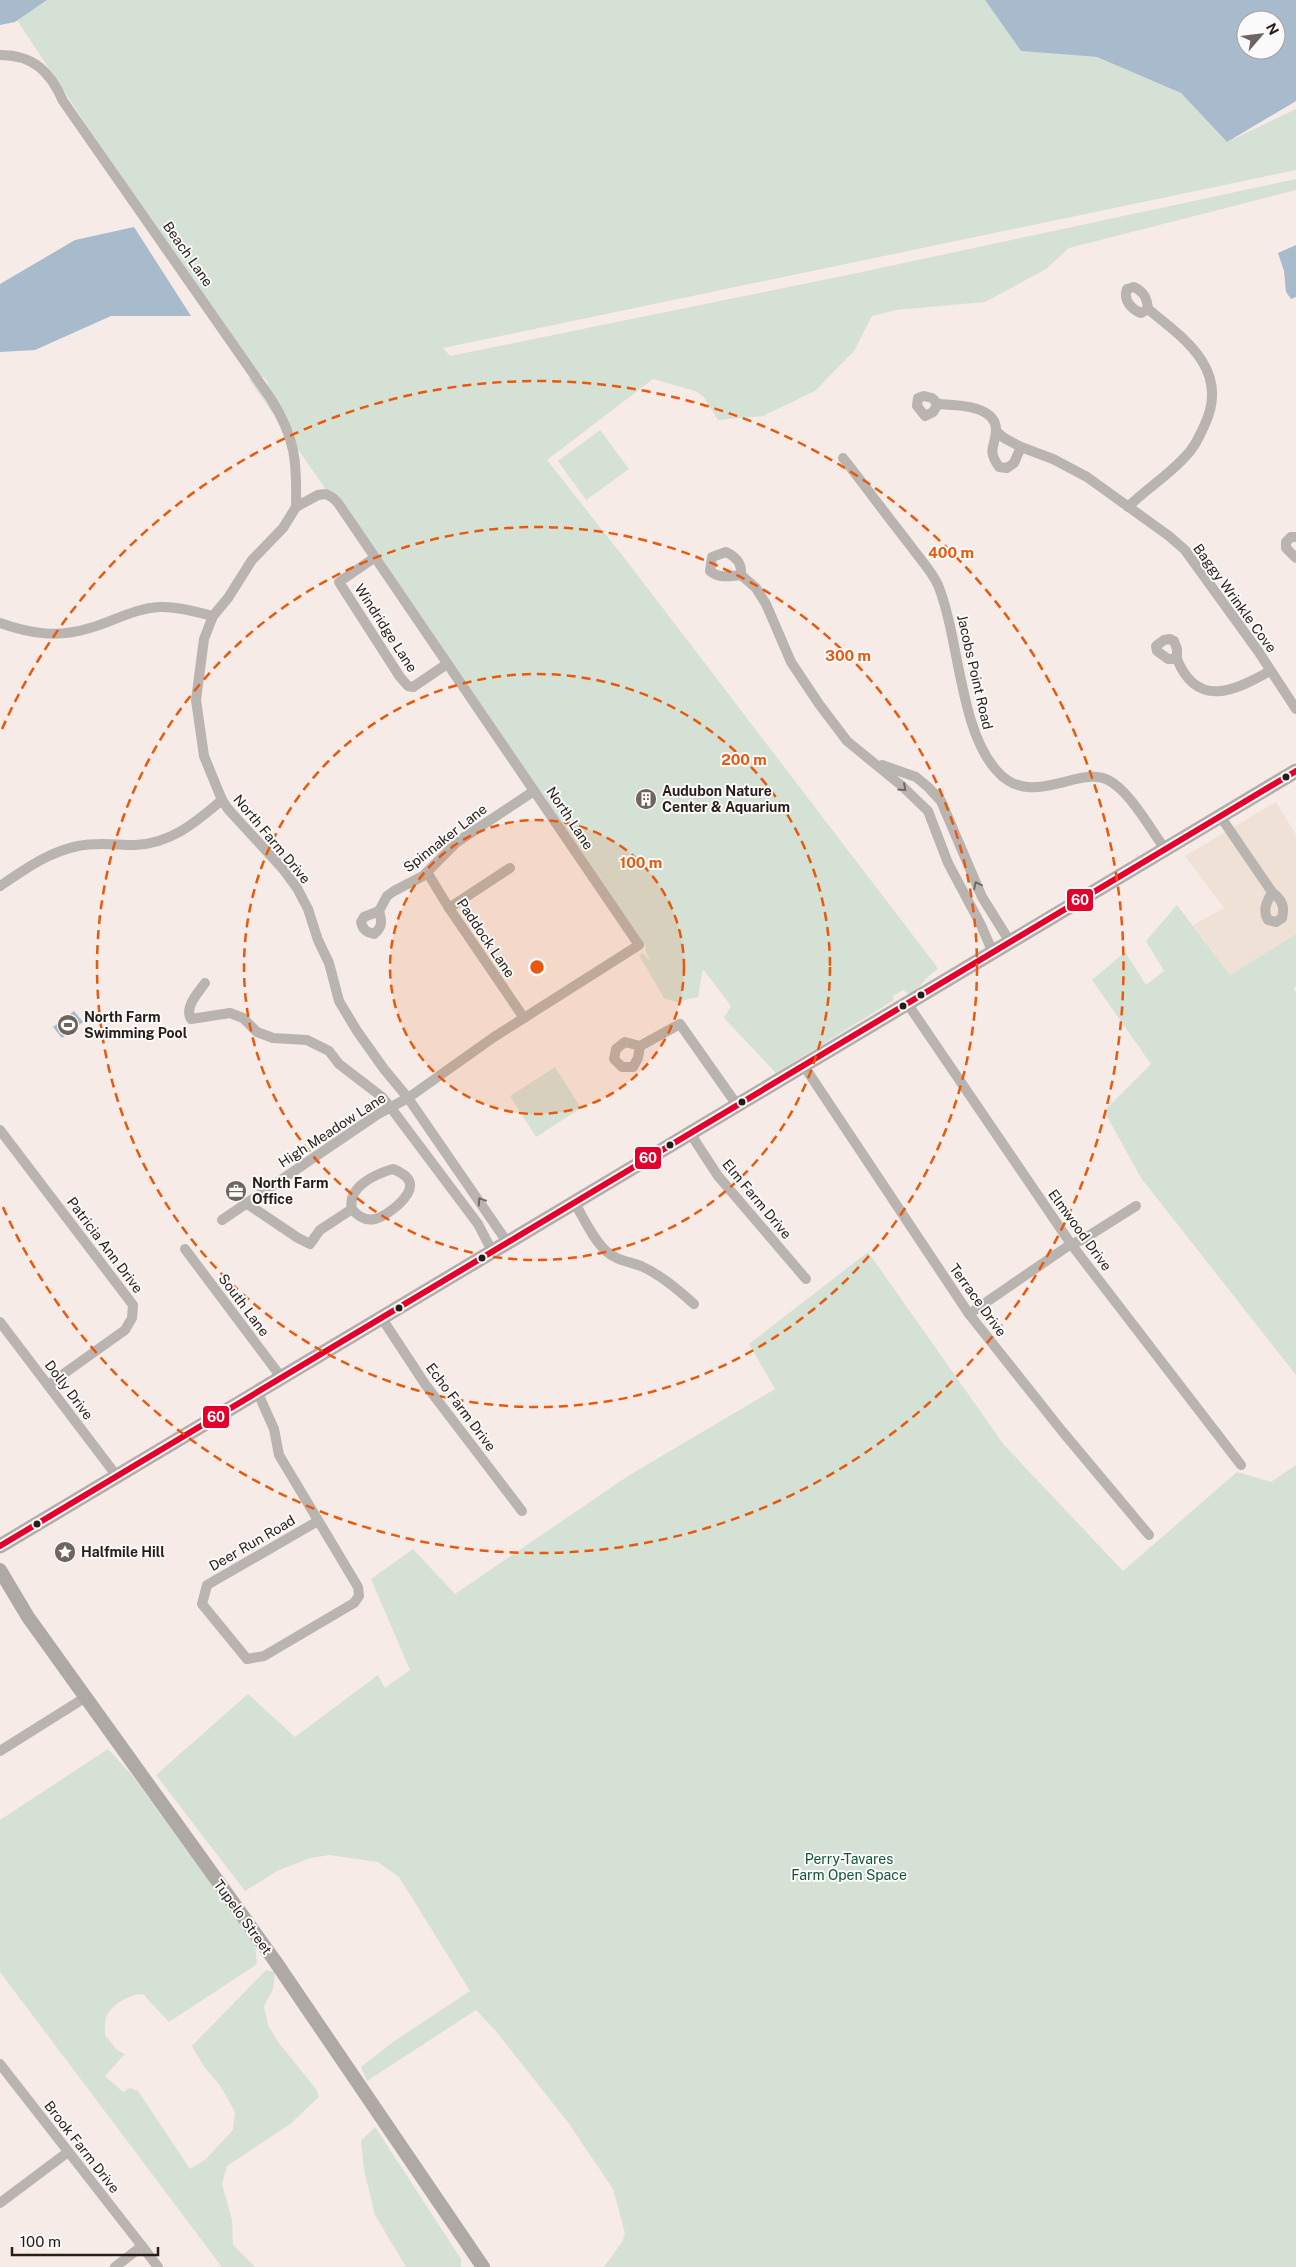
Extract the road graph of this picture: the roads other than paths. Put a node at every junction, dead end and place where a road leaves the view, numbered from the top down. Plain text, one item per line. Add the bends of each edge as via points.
1 (0, 55) edge
2 (1148, 309) dead end
3 (938, 404) dead end
4 (996, 431) junction
5 (1021, 447) junction
6 (844, 458) dead end
7 (296, 507) junction
8 (1128, 507) junction
9 (1296, 537) edge
10 (374, 558) junction
11 (1296, 558) edge
12 (741, 575) dead end
13 (213, 616) junction
14 (0, 623) edge
15 (1177, 659) dead end
16 (447, 664) junction
17 (1270, 671) junction
18 (1296, 709) edge
19 (866, 756) junction
20 (1296, 771) edge
21 (534, 791) junction
22 (222, 800) junction
23 (946, 810) junction
24 (1220, 816) junction
25 (932, 819) junction
26 (1165, 849) junction
27 (963, 854) junction
28 (948, 863) junction
29 (510, 868) dead end
30 (428, 872) junction
31 (0, 886) edge
32 (1272, 892) dead end
33 (987, 904) junction
34 (449, 908) junction
35 (379, 911) dead end
36 (973, 911) junction
37 (1010, 942) junction
38 (993, 953) junction
39 (205, 983) dead end
40 (907, 1003) junction
41 (524, 1018) junction
42 (640, 1046) dead end
43 (804, 1066) junction
44 (408, 1098) junction
45 (737, 1105) junction
46 (391, 1108) junction
47 (0, 1130) edge
48 (690, 1133) junction
49 (574, 1202) junction
50 (246, 1203) junction
51 (1136, 1206) dead end
52 (352, 1209) junction
53 (222, 1220) dead end
54 (507, 1242) junction
55 (1071, 1244) junction
56 (185, 1249) dead end
57 (492, 1251) junction
58 (806, 1279) dead end
59 (694, 1304) dead end
60 (969, 1314) junction
61 (381, 1317) junction
62 (0, 1322) edge
63 (281, 1377) junction
64 (48, 1385) junction
65 (257, 1391) junction
66 (1241, 1465) dead end
67 (116, 1475) junction
68 (522, 1511) dead end
69 (318, 1521) junction
70 (1149, 1535) dead end
71 (0, 1546) edge
72 (0, 1570) edge
73 (86, 1697) junction
74 (0, 1750) edge
75 (0, 2064) edge
76 (68, 2152) junction
77 (0, 2203) edge
78 (142, 2246) junction
79 (115, 2267) edge
80 (158, 2267) edge
81 (483, 2267) edge

1 - 7 street, Beach Lane via 28,59 50,78 271,400 292,441
2 - 8 street via 1203,360 1210,374 1213,394 1210,413 1195,446
3 - 4 street, Baggy Wrinkle Cove via 988,413
4 - 5 street, Baggy Wrinkle Cove
4 - 5 street via 992,450 999,466 1007,468 1014,463
5 - 8 street, Baggy Wrinkle Cove via 1068,465
6 - 26 street, Jacobs Point Road via 937,583 952,630 977,739 998,772 1010,782 1041,787 1091,777 1106,778 1130,800
7 - 10 street, North Lane via 326,494 333,498
7 - 13 street, North Farm Drive via 283,528 252,560
8 - 17 street, Baggy Wrinkle Cove via 1185,550
9 - 11 street via 1286,542 1286,548
10 - 16 street, North Lane
10 - 16 street, Windridge Lane via 340,582 400,677 408,686 413,686
12 - 19 street via 756,588 766,604 791,662 808,689 847,740
13 - 14 street via 171,606 159,607 129,613 66,634 46,635
13 - 22 street, North Farm Drive via 204,640 196,700 204,756
15 - 17 street, Baggy Wrinkle Cove via 1196,686 1205,691 1217,692 1242,686
16 - 21 street, North Lane
17 - 18 street, Baggy Wrinkle Cove
19 - 23 street via 916,777
19 -> 25 street via 928,811
20 - 24 main road
21 - 30 street, Spinnaker Lane via 457,842
21 - 41 street, North Lane via 639,946
22 - 31 street via 193,825 166,839 135,845 98,843 75,846 45,857
22 - 44 street, North Farm Drive via 297,888 329,963 339,1001 384,1069
23 - 25 street
23 - 27 street
24 - 26 main road
24 - 32 street
25 - 28 street
26 - 37 main road
27 - 28 street
33 -> 27 street
28 - 36 street
29 - 34 street
30 - 34 street, Paddock Lane
30 - 35 street, Spinnaker Lane via 390,894
33 - 36 street
33 - 37 street
34 - 41 street, Paddock Lane
36 - 38 street
37 - 38 main road
38 - 40 main road
39 - 46 street via 190,1008 191,1019 230,1014 243,1018 257,1032 265,1035 307,1040 329,1051 339,1064 382,1097
40 - 43 main road
40 - 55 street, Elmwood Drive
41 - 44 street, North Lane
42 - 45 street via 680,1024
43 - 45 main road
43 - 60 street, Terrace Drive
44 - 46 street, High Meadow Lane
54 -> 44 street, North Farm Drive
45 - 48 main road
46 - 50 street, High Meadow Lane
46 - 57 street via 478,1224
47 - 64 street, Patricia Ann Drive via 133,1305 132,1318 125,1330
48 - 49 main road
48 - 58 street, Elm Farm Drive via 718,1176
49 - 54 main road
49 - 59 street via 606,1251 619,1260 640,1266 673,1286
50 - 52 street via 310,1244 320,1230
50 - 53 street, High Meadow Lane
51 - 55 street
52 - 52 street via 350,1201 353,1194 381,1172 393,1169 410,1180 408,1196 382,1217 373,1220 359,1217
54 - 57 main road
55 - 60 street
55 - 66 street, Elmwood Drive
56 - 63 street, South Lane
57 - 61 main road
60 - 70 street, Terrace Drive
61 - 63 main road
61 - 68 street, Echo Farm Drive via 425,1384
62 - 64 street, Dolly Drive
63 - 65 main road
64 - 67 street, Dolly Drive
65 - 67 main road
65 - 69 street, Deer Run Road via 274,1429 279,1456
67 - 71 main road
69 - 69 street, Deer Run Road via 358,1587 359,1596 354,1603 264,1656 247,1659 202,1604 207,1585
72 - 73 main road, Tupelo Street via 28,1617
73 - 74 street
73 - 81 main road, Tupelo Street via 275,1961
75 - 76 street, Brook Farm Drive
76 - 77 street
76 - 78 street, Brook Farm Drive
78 - 79 street
78 - 80 street, Brook Farm Drive

